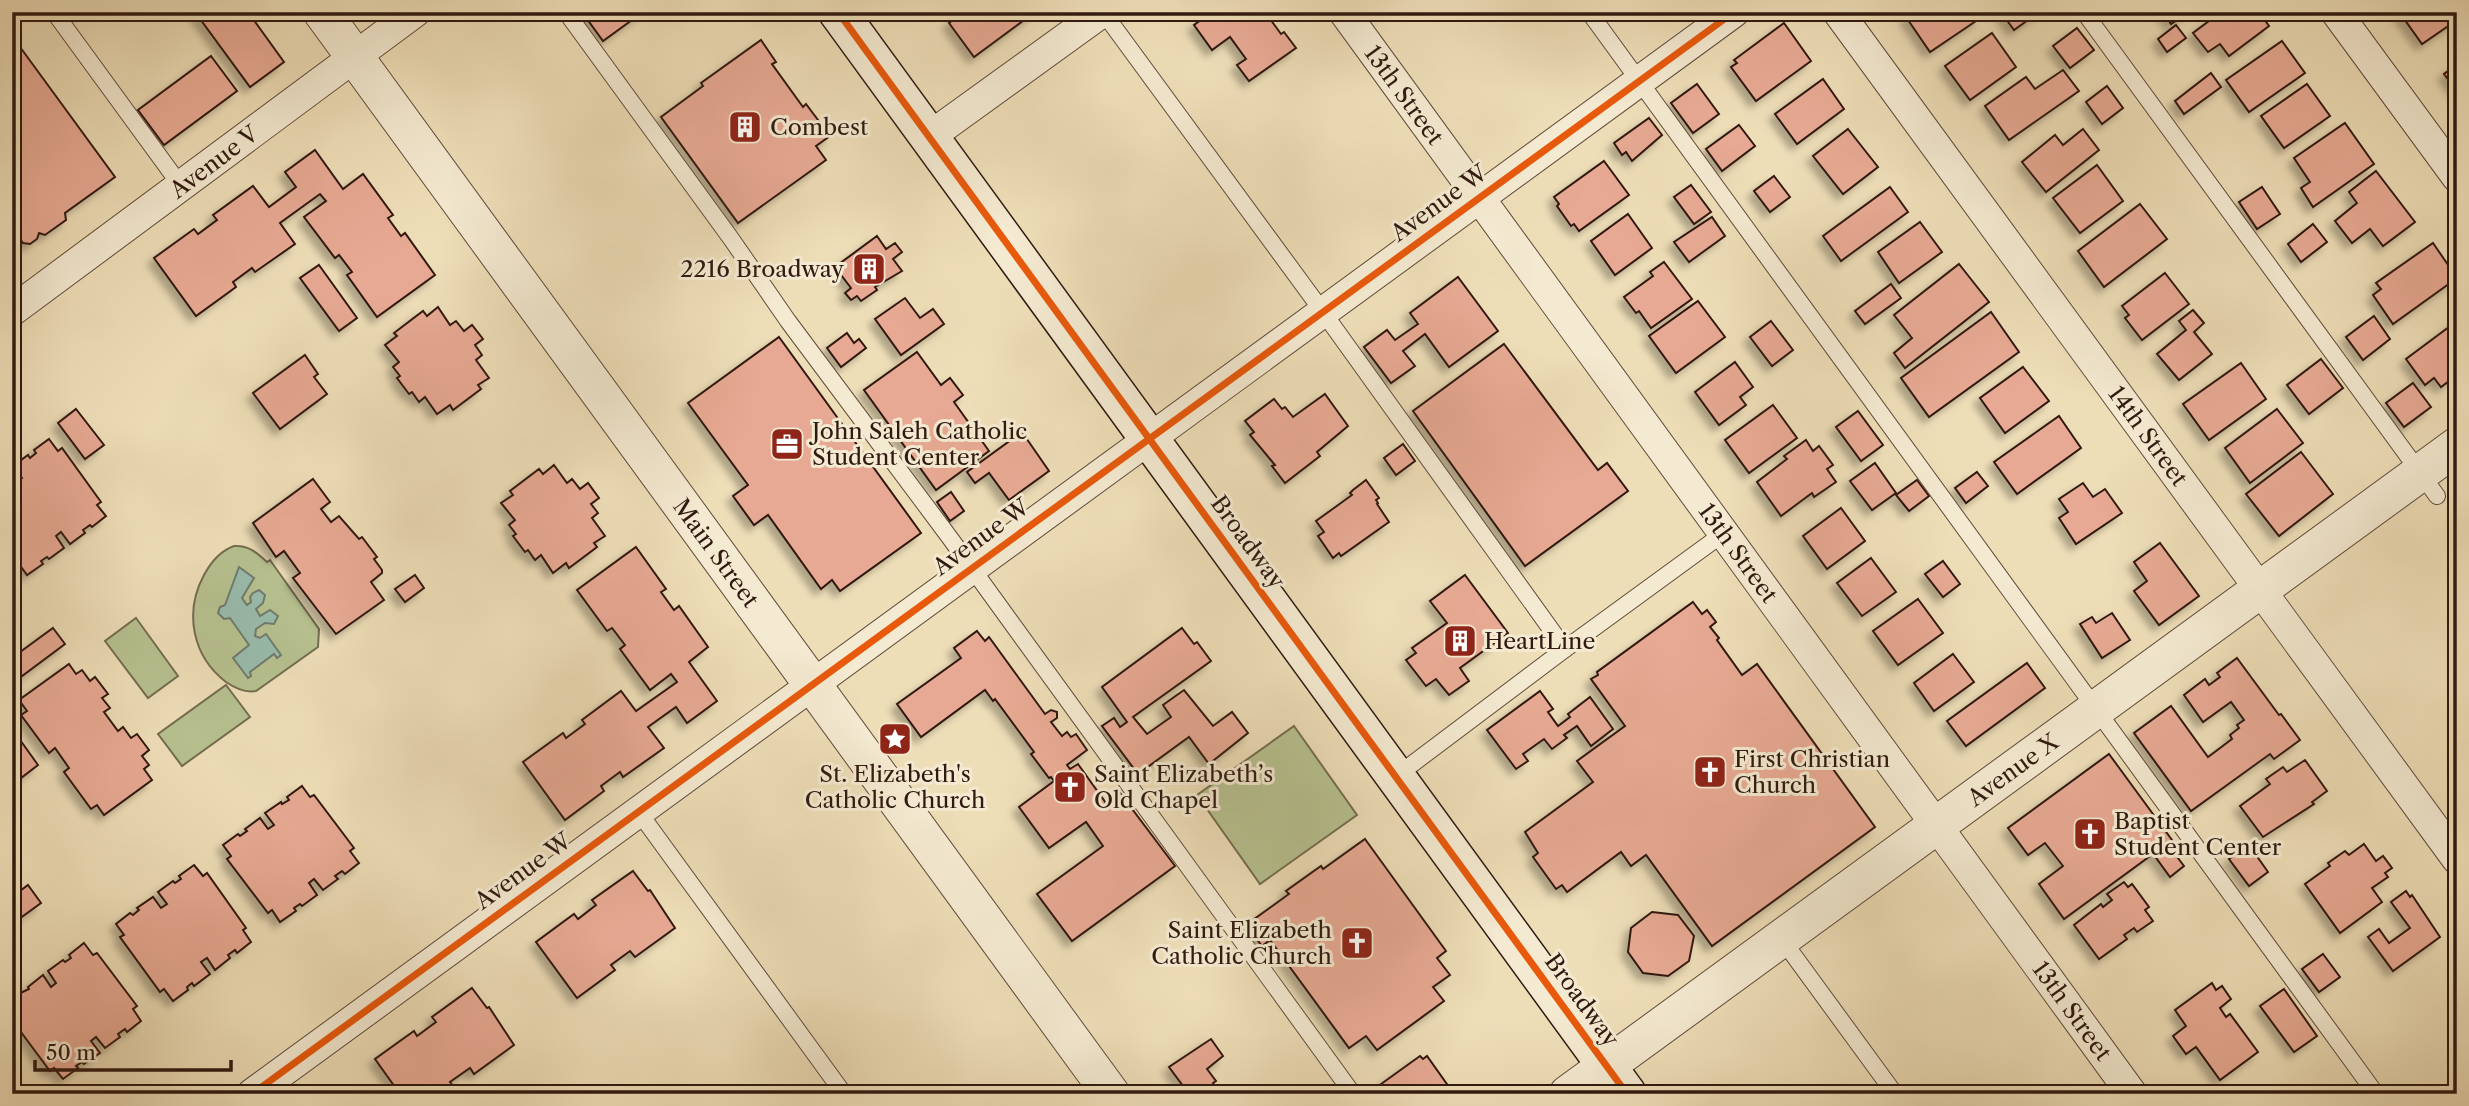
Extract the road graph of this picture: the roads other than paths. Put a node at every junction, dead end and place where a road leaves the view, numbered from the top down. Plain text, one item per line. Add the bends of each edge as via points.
1 (54, 12) edge
2 (322, 12) edge
3 (415, 12) edge
4 (566, 12) edge
5 (838, 12) edge
6 (1103, 12) edge
7 (1344, 12) edge
8 (1589, 12) edge
9 (1734, 12) edge
10 (1839, 12) edge
11 (2084, 12) edge
12 (2336, 12) edge
13 (354, 57) junction
14 (1639, 81) junction
15 (929, 137) junction
16 (2457, 177) edge
17 (181, 186) junction
18 (1480, 198) junction
19 (12, 311) edge
20 (1323, 312) junction
21 (1149, 439) junction
22 (2457, 446) edge
23 (2428, 485) junction
24 (1724, 533) junction
25 (972, 568) junction
26 (2260, 590) junction
27 (1565, 649) junction
28 (812, 684) junction
29 (2098, 708) junction
30 (1395, 777) junction
31 (638, 811) junction
32 (1936, 826) junction
33 (2457, 859) edge
34 (1782, 938) junction
35 (1616, 1080) edge
36 (252, 1094) edge
37 (844, 1094) edge
38 (1111, 1094) edge
39 (1353, 1094) edge
40 (1568, 1094) edge
41 (1895, 1094) edge
42 (2132, 1094) edge
43 (2376, 1094) edge

1 - 17 lane
2 - 13 street, Main Street
3 - 13 street, Avenue V
4 - 25 lane
5 - 15 main road, Broadway
6 - 15 street
6 - 20 lane
7 - 18 street, 13th Street
8 - 14 lane
9 - 14 street, Avenue W
10 - 26 street, 14th Street
11 - 23 lane
12 - 16 street
13 - 17 street, Avenue V
13 - 28 street, Main Street
14 - 18 street, Avenue W
14 - 29 lane
15 - 21 main road, Broadway
17 - 19 street, Avenue V
18 - 20 street, Avenue W
18 - 24 street, 13th Street
20 - 21 street, Avenue W
20 - 27 lane
21 - 25 street, Avenue W
21 - 30 main road, Broadway
22 - 23 street, Avenue X
23 - 26 street, Avenue X
24 - 27 lane
24 - 32 street, 13th Street
25 - 28 street, Avenue W
25 - 39 lane
26 - 29 street, Avenue X
26 - 33 street, 14th Street
27 - 30 lane
28 - 31 street, Avenue W
28 - 38 street, Main Street
29 - 32 street, Avenue X
29 - 43 lane
30 - 35 main road, Broadway
31 - 36 street, Avenue W
31 - 37 lane
32 - 34 street, Avenue X
32 - 42 street, 13th Street
34 - 35 street, Avenue X
34 - 41 lane
35 - 40 street, Avenue X

